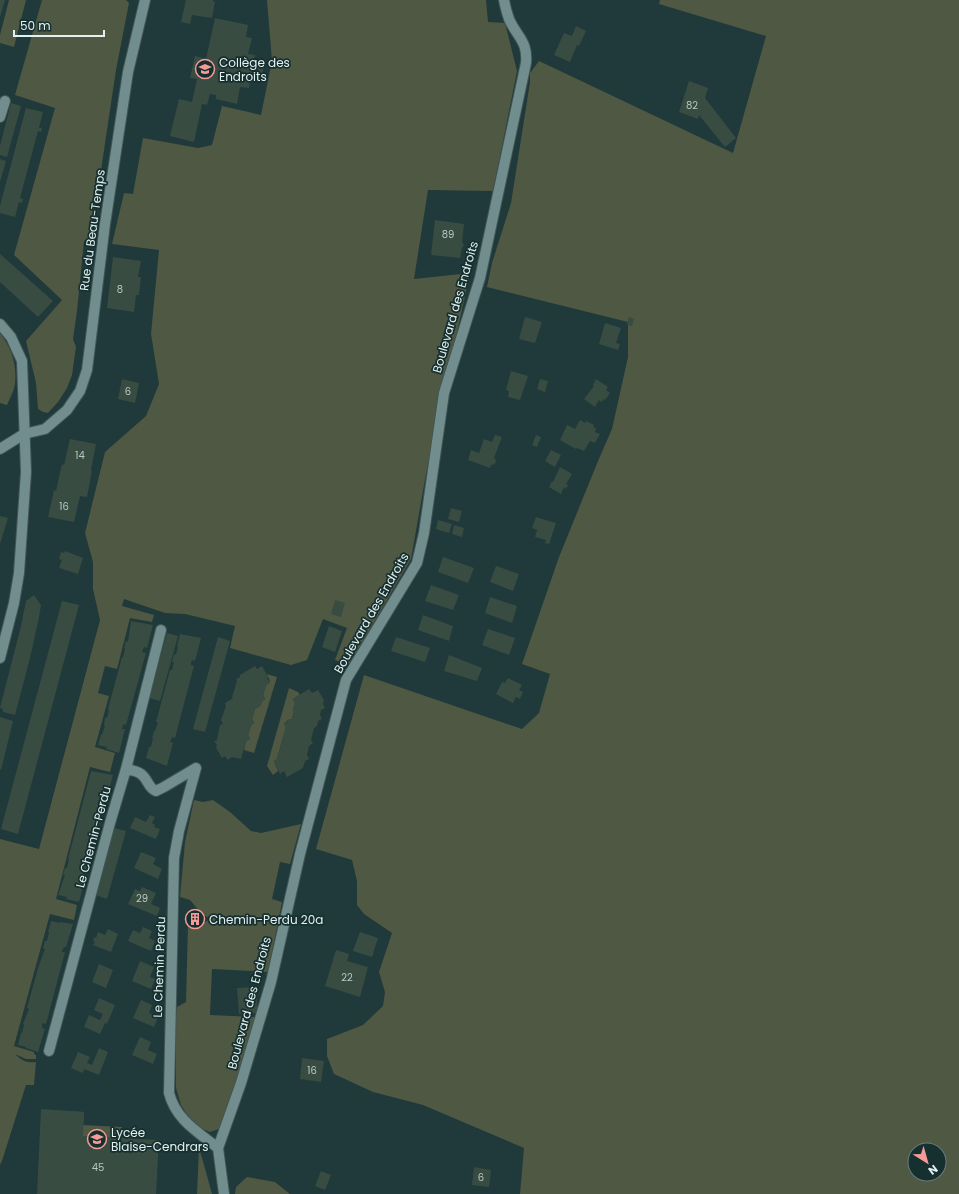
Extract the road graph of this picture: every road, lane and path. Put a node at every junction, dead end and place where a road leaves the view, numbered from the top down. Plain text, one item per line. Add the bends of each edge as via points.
1 (145, 0) edge
2 (504, 0) edge
3 (5, 101) dead end
4 (0, 117) edge
5 (0, 324) edge
6 (24, 434) junction
7 (0, 449) edge
8 (161, 630) dead end
9 (0, 658) edge
10 (126, 769) junction
11 (50, 1050) dead end
12 (218, 1148) junction
13 (224, 1194) edge

1 - 6 street, Rue du Beau-Temps via 128,72 118,134 87,370 80,390 67,410 45,429
2 - 12 street, Boulevard des Endroits via 510,20 527,51 526,63 480,278 444,393 424,533 417,564 346,680 300,854 271,982 241,1083
3 - 4 street
5 - 6 street via 12,337 22,361
6 - 7 street, Rue du Beau-Temps
6 - 9 street via 26,472 19,573
8 - 10 street, Le Chemin-Perdu
10 - 11 street, Le Chemin-Perdu
10 - 12 street, Le Chemin Perdu via 140,773 150,787 156,790 164,788 196,768 174,858 168,1094 176,1111 190,1126
12 - 13 street

